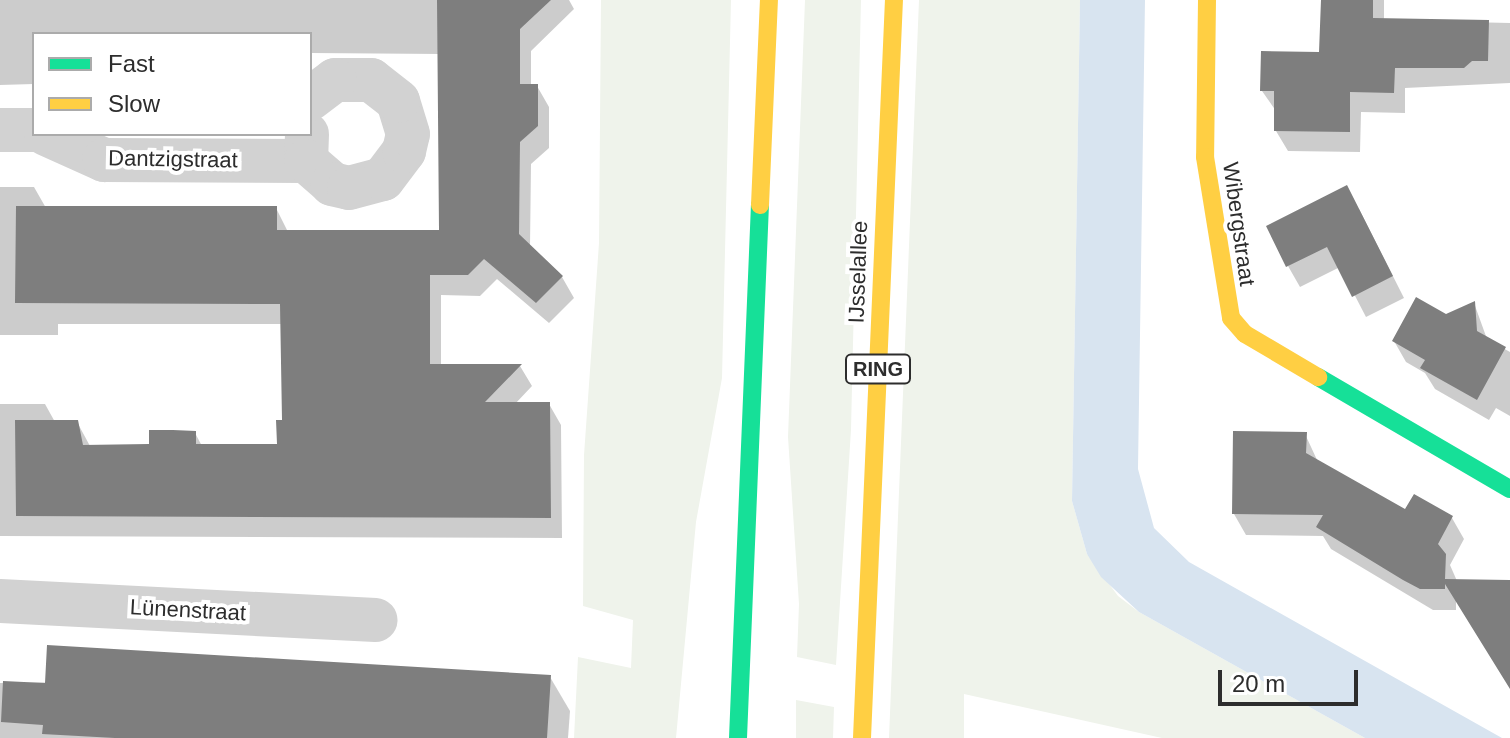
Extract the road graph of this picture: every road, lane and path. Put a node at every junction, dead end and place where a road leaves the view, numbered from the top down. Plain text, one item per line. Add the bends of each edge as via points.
1 (769, 0) edge
2 (894, 0) edge
3 (1207, 0) edge
4 (312, 97) edge
5 (0, 130) edge
6 (32, 130) edge
7 (50, 136) edge
8 (306, 148) edge
9 (1510, 489) edge
10 (0, 601) edge
11 (376, 620) dead end
12 (738, 738) edge
13 (862, 738) edge

1 - 12 main road
2 - 13 main road, IJsselallee / RING
3 - 9 main road, Wibergstraat via 1205,157 1231,318 1245,334
4 - 8 street, Dantzigstraat via 335,80 371,80 398,101 408,134 396,167 367,186 332,184
5 - 6 street
7 - 8 street, Dantzigstraat via 104,160
10 - 11 street, Lünenstraat

